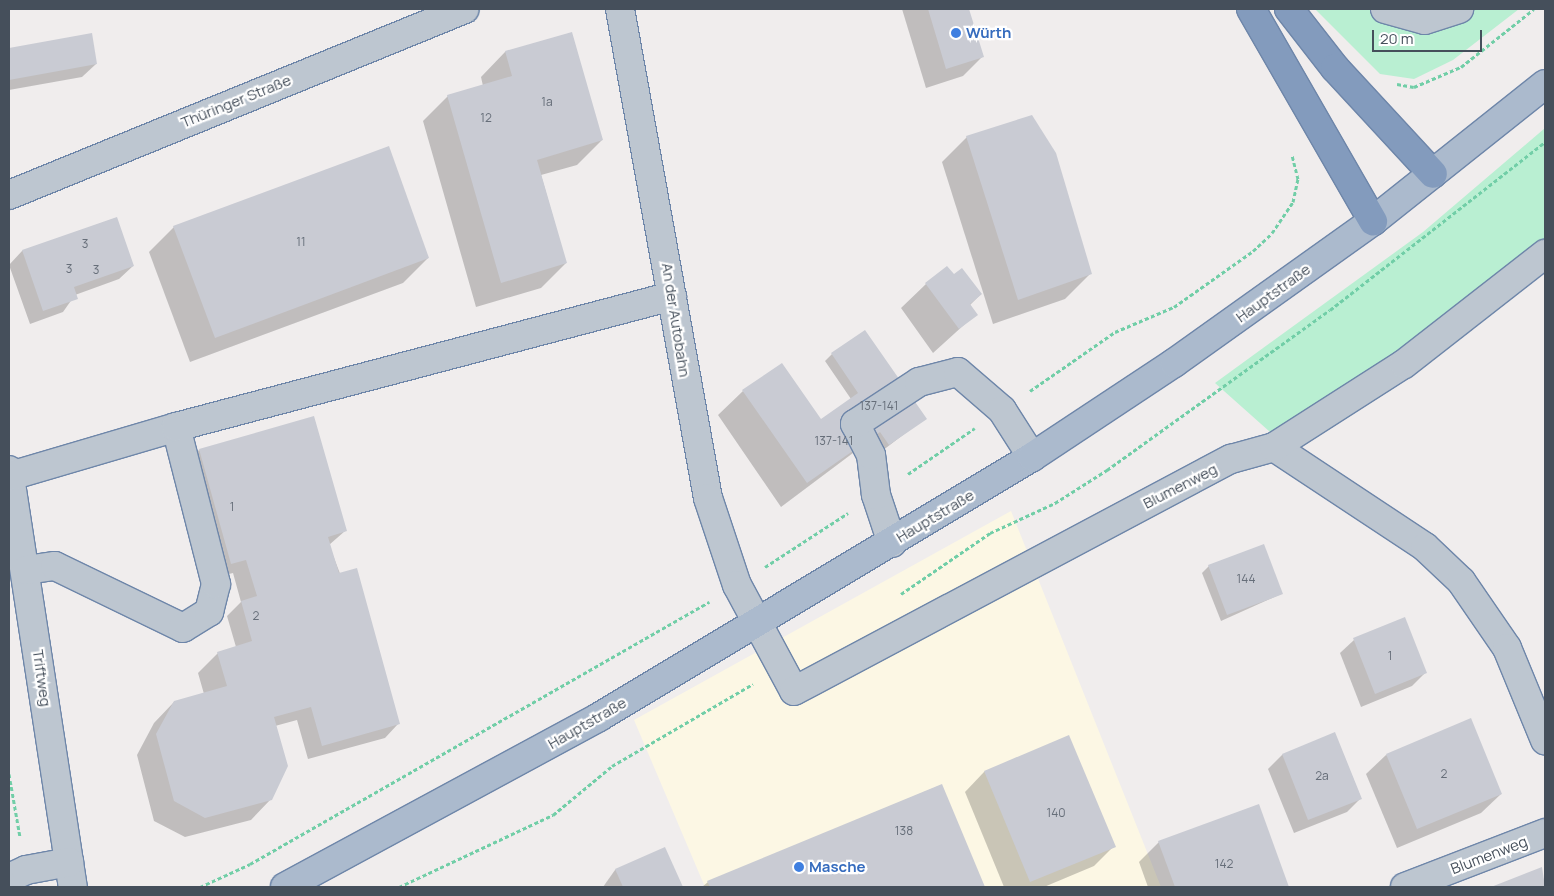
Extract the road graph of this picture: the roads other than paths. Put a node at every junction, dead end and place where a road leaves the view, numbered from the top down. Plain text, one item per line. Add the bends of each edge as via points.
1 (464, 9) edge
2 (620, 9) edge
3 (1251, 9) edge
4 (1289, 9) edge
5 (1385, 9) edge
6 (1459, 9) edge
7 (1545, 84) edge
8 (1433, 174) junction
9 (9, 195) edge
10 (1373, 221) junction
11 (1545, 254) edge
12 (672, 296) junction
13 (176, 428) junction
14 (1274, 447) junction
15 (1032, 457) junction
16 (9, 473) edge
17 (892, 542) junction
18 (26, 570) junction
19 (758, 623) junction
20 (1545, 740) edge
21 (1545, 834) edge
22 (17, 874) edge
23 (71, 875) edge
24 (285, 887) edge
25 (1405, 887) edge

1 - 9 street, Thüringer Straße
2 - 12 street, An der Autobahn
3 - 10 highway
4 - 8 highway via 1335,68
5 - 6 street via 1425,20
7 - 8 main road, Hauptstraße
8 - 10 main road, Hauptstraße
10 - 15 main road, Hauptstraße via 1174,363
11 - 14 street via 1404,364
12 - 13 street
12 - 19 street, An der Autobahn via 708,498 734,577
13 - 16 street
13 - 18 street via 216,584 210,612 183,628 55,566
14 - 19 street, Blumenweg via 1252,450 1208,471 794,691
14 - 20 street via 1425,546 1461,582 1504,642
15 - 17 main road, Hauptstraße
15 - 17 street via 997,406 958,372 919,382 855,424 871,456 876,495
16 - 18 street, Triftweg
17 - 19 main road, Hauptstraße
18 - 23 street, Triftweg
19 - 24 main road, Hauptstraße via 424,816
21 - 25 street, Blumenweg
22 - 23 street

